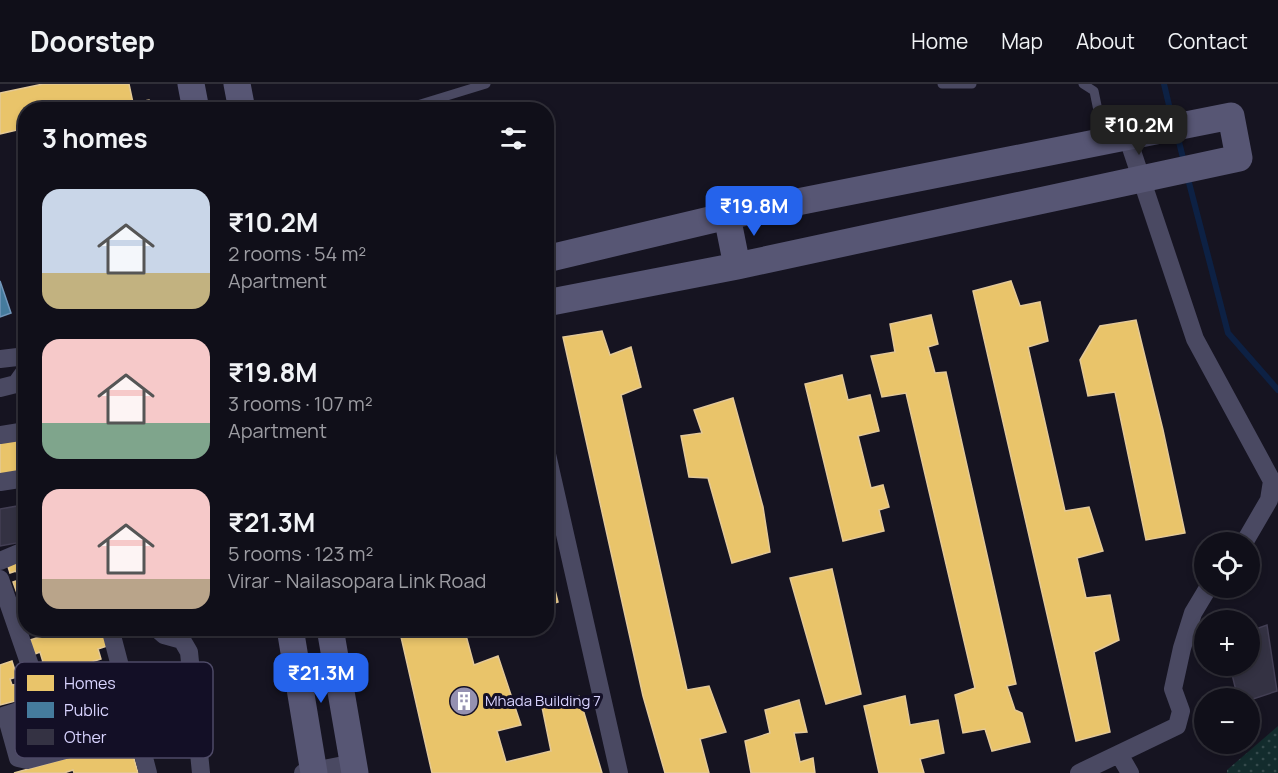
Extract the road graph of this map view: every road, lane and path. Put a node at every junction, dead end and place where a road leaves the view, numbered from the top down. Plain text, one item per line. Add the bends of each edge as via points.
1 (191, 84) edge
2 (237, 84) edge
3 (486, 84) edge
4 (942, 84) edge
5 (972, 84) edge
6 (1083, 84) edge
7 (194, 102) edge
8 (240, 102) edge
9 (426, 102) edge
10 (1116, 138) junction
11 (1140, 180) junction
12 (727, 216) junction
13 (554, 257) edge
14 (737, 266) junction
15 (554, 301) edge
16 (18, 357) edge
17 (0, 359) edge
18 (18, 381) edge
19 (0, 388) edge
20 (18, 432) edge
21 (0, 435) edge
22 (18, 479) edge
23 (0, 482) edge
24 (554, 485) edge
25 (1250, 532) edge
26 (18, 553) edge
27 (0, 561) edge
28 (0, 579) edge
29 (1202, 598) edge
30 (14, 630) edge
31 (112, 636) edge
32 (168, 636) edge
33 (291, 636) edge
34 (331, 636) edge
35 (27, 662) edge
36 (120, 662) edge
37 (190, 662) edge
38 (3, 716) edge
39 (15, 750) edge
40 (1119, 754) junction
41 (18, 758) edge
42 (35, 758) edge
43 (144, 758) edge
44 (200, 758) edge
45 (355, 768) edge
46 (310, 772) edge
47 (148, 773) edge
48 (201, 773) edge
49 (619, 773) edge
50 (1079, 773) edge
51 (1130, 773) edge

1 - 7 street
2 - 8 street
3 - 9 lane
4 - 5 lane
6 - 10 lane via 1094,91
10 - 11 street
10 - 11 street via 1231,116 1239,158
10 - 12 street
11 - 14 street
11 - 25 street via 1196,339 1272,481 1269,500
12 - 13 street
12 - 14 street
14 - 15 street
16 - 17 street
18 - 19 street
20 - 21 street
22 - 23 street
24 - 49 street
26 - 27 street
28 - 30 street
29 - 40 street via 1192,613 1173,689 1181,711 1177,726
30 - 35 street
31 - 36 street
32 - 37 street via 182,640
33 - 46 street
34 - 45 street
38 - 39 street
40 - 50 street
40 - 51 street
41 - 42 street
43 - 47 street
44 - 48 street
45 - 46 street

